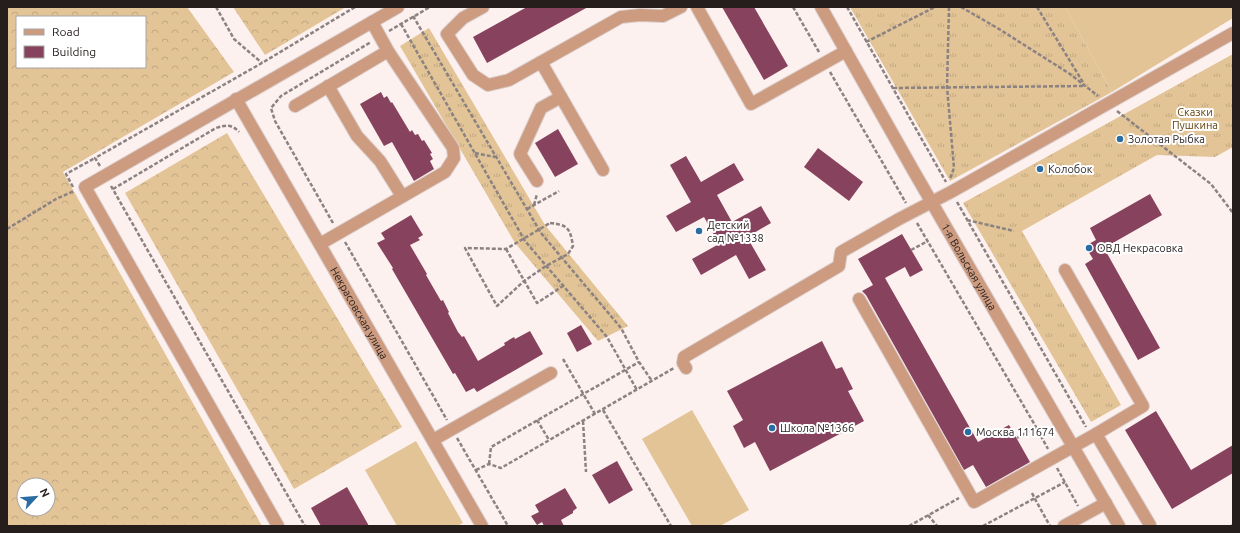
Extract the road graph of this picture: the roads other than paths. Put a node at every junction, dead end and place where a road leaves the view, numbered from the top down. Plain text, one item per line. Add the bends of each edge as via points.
1 (398, 7) edge
2 (483, 7) edge
3 (680, 7) edge
4 (697, 7) edge
5 (821, 7) edge
6 (372, 22) junction
7 (1233, 33) edge
8 (388, 51) junction
9 (846, 51) junction
10 (541, 62) junction
11 (328, 86) junction
12 (561, 97) junction
13 (236, 99) junction
14 (295, 106) dead end
15 (603, 170) dead end
16 (537, 181) dead end
17 (402, 196) junction
18 (932, 202) junction
19 (320, 244) junction
20 (1064, 270) dead end
21 (859, 299) dead end
22 (684, 365) road end
23 (552, 373) dead end
24 (1093, 435) junction
25 (433, 440) junction
26 (1074, 447) junction
27 (1106, 503) junction
28 (1150, 525) edge
29 (278, 526) edge
30 (482, 526) edge
31 (1064, 526) edge
32 (1119, 526) edge

1 - 6 street
2 - 10 street via 463,18 447,34 473,75 488,85 509,80
3 - 10 street via 663,16 620,17
4 - 9 street via 751,104
5 - 9 street, 1-я Вольская улица
6 - 8 street
6 - 13 street
7 - 18 street
8 - 11 street
8 - 17 street via 454,148 454,158 445,172
9 - 18 street, 1-я Вольская улица
10 - 12 street
11 - 14 street
11 - 17 street via 357,136 380,161
12 - 15 street
12 - 16 street via 541,108 520,154
13 - 19 street, Некрасовская улица
13 - 29 street via 84,187
17 - 19 street
18 - 22 street via 841,252 839,266 684,357
18 - 26 street, 1-я Вольская улица
19 - 25 street, Некрасовская улица
20 - 24 street via 1143,406
21 - 26 street via 974,502
23 - 25 street
24 - 26 street
24 - 28 street
25 - 30 street, Некрасовская улица
26 - 27 street, 1-я Вольская улица
27 - 31 street
27 - 32 street, 1-я Вольская улица

